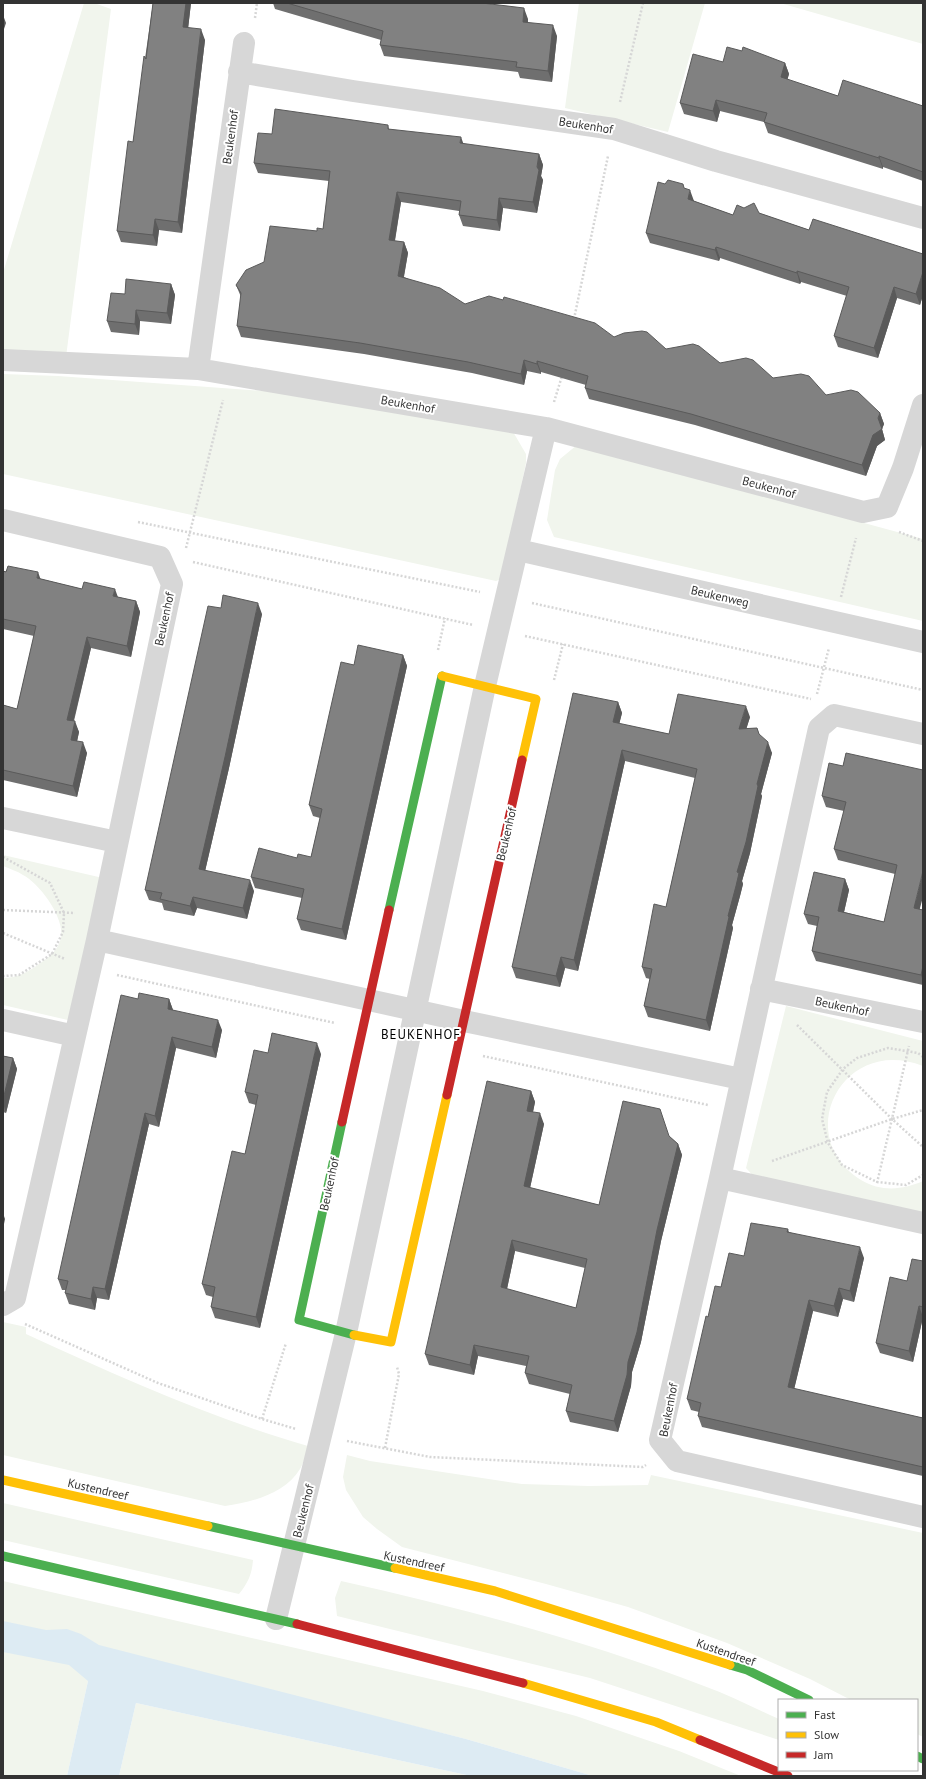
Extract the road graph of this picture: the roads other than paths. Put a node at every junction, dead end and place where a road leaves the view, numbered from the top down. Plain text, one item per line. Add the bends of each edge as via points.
1 (244, 43) dead end
2 (239, 72) junction
3 (923, 218) edge
4 (3, 360) edge
5 (198, 369) junction
6 (923, 405) edge
7 (546, 428) junction
8 (3, 520) edge
9 (518, 550) junction
10 (923, 642) edge
11 (485, 686) junction
12 (923, 734) edge
13 (3, 818) edge
14 (118, 842) junction
15 (97, 940) junction
16 (761, 989) junction
17 (368, 1000) junction
18 (414, 1010) junction
19 (3, 1020) edge
20 (464, 1021) junction
21 (919, 1021) edge
22 (75, 1036) junction
23 (741, 1079) junction
24 (720, 1178) junction
25 (923, 1223) edge
26 (3, 1305) edge
27 (346, 1333) junction
28 (3, 1480) edge
29 (923, 1517) edge
30 (294, 1547) junction
31 (3, 1556) edge
32 (276, 1619) junction
33 (807, 1699) edge
34 (788, 1776) edge

1 - 2 street, Beukenhof
2 - 3 street, Beukenhof via 614,129 716,161
2 - 5 street, Beukenhof
4 - 5 street, Beukenhof
5 - 7 street, Beukenhof
6 - 7 street, Beukenhof via 903,468 887,507 863,512
7 - 9 street, Beukenhof
8 - 14 street, Beukenhof via 160,557 172,584
9 - 10 street, Beukenweg
9 - 11 street, Beukenhof
11 - 17 main road, Beukenhof via 442,676
11 - 18 street, Beukenhof
11 - 20 main road, Beukenhof via 536,699
12 - 16 street, Beukenhof via 834,715 819,728
13 - 14 street
14 - 15 street, Beukenhof
15 - 17 street
15 - 22 street, Beukenhof
16 - 21 street, Beukenhof
16 - 23 street, Beukenhof
17 - 18 street
17 - 27 main road, Beukenhof via 299,1320
18 - 20 street
18 - 27 street, Beukenhof
19 - 22 street
20 - 23 street
20 - 27 main road, Beukenhof via 391,1342
22 - 26 street, Beukenhof via 15,1298
23 - 24 street, Beukenhof
24 - 25 street
24 - 29 street, Beukenhof via 660,1440 677,1461
27 - 30 street, Beukenhof
28 - 30 main road, Kustendreef
30 - 32 street, Beukenhof
30 - 33 main road, Kustendreef via 495,1591 747,1670
31 - 32 main road
32 - 34 main road via 497,1675 656,1722

